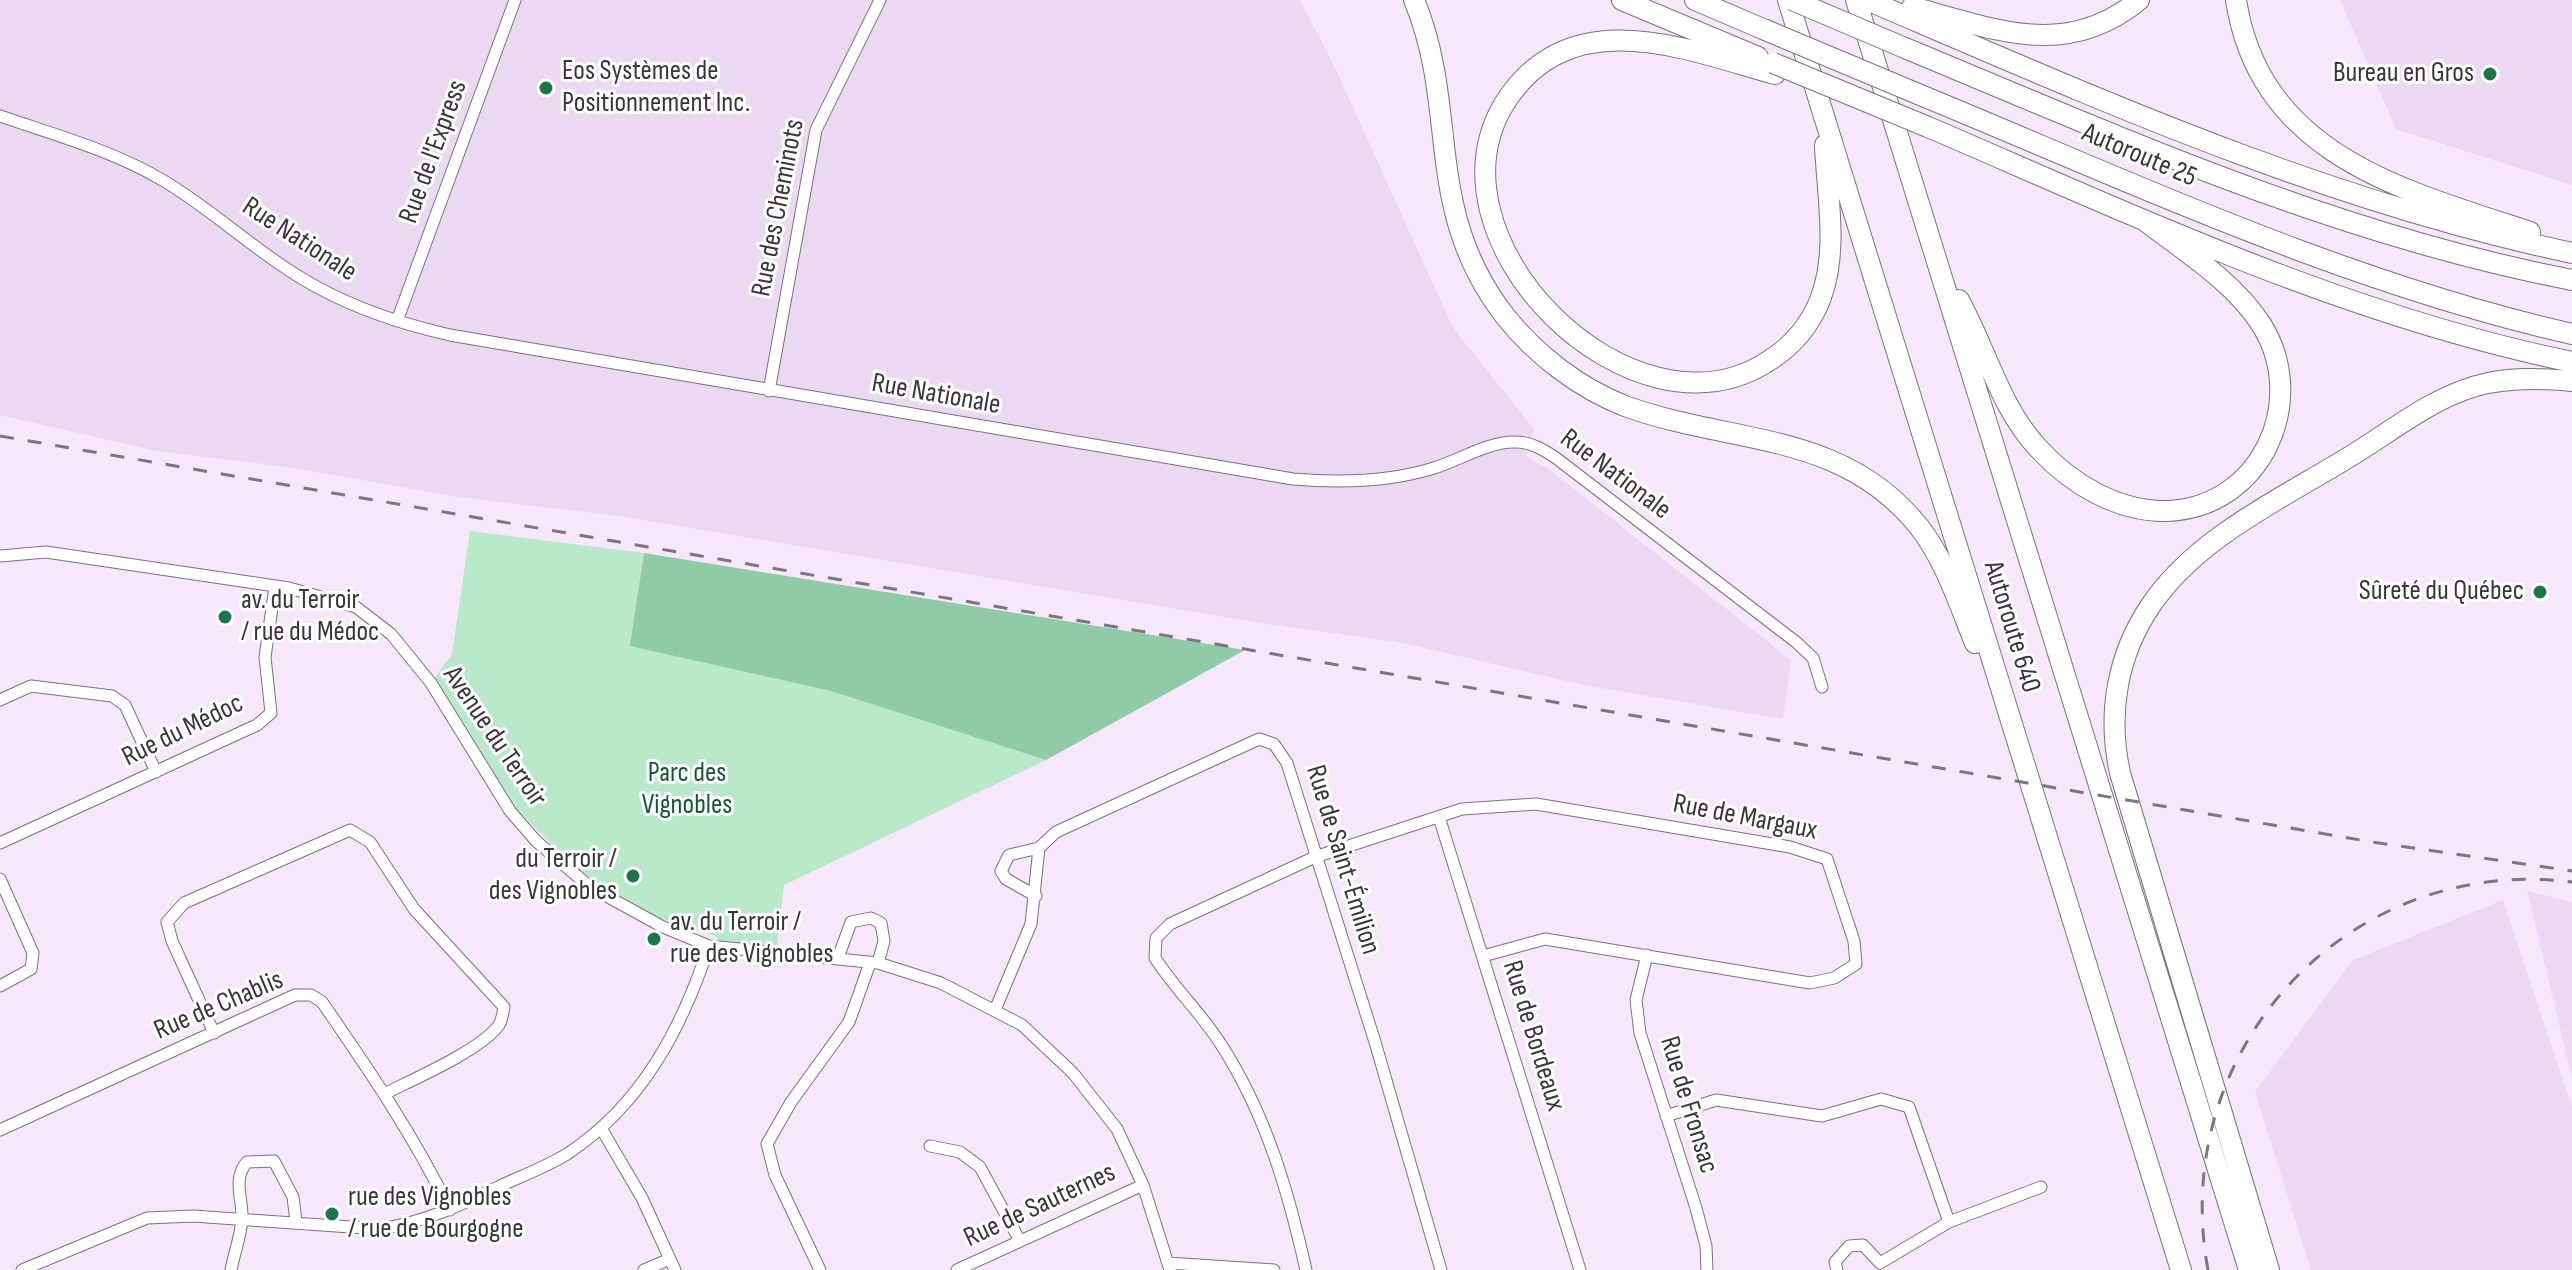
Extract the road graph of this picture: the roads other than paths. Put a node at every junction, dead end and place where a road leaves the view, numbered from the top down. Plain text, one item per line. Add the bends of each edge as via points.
1 (515, 0) edge
2 (880, 0) edge
3 (1414, 0) edge
4 (1622, 0) edge
5 (1695, 0) edge
6 (1790, 0) edge
7 (1856, 0) edge
8 (1867, 0) edge
9 (2139, 0) edge
10 (2236, 0) edge
11 (1890, 5) edge
12 (1774, 69) junction
13 (0, 116) edge
14 (1824, 117) junction
15 (2144, 220) junction
16 (2572, 245) edge
17 (2572, 253) edge
18 (1936, 257) junction
19 (2572, 280) edge
20 (397, 321) junction
21 (2572, 334) edge
22 (2572, 362) edge
23 (2572, 381) edge
24 (769, 391) junction
25 (0, 556) edge
26 (275, 587) junction
27 (1822, 687) dead end
28 (0, 700) edge
29 (2024, 761) junction
30 (156, 772) junction
31 (1439, 817) junction
32 (0, 843) edge
33 (1039, 848) junction
34 (1315, 857) junction
35 (0, 879) edge
36 (1036, 896) junction
37 (709, 946) junction
38 (1647, 955) junction
39 (1483, 956) junction
40 (838, 958) junction
41 (874, 963) junction
42 (0, 986) edge
43 (995, 1010) junction
44 (214, 1033) junction
45 (386, 1093) junction
46 (1666, 1116) junction
47 (601, 1128) junction
48 (0, 1130) edge
49 (930, 1146) dead end
50 (1143, 1185) junction
51 (2041, 1187) dead end
52 (450, 1210) junction
53 (242, 1218) junction
54 (296, 1221) junction
55 (1949, 1222) junction
56 (1020, 1241) junction
57 (49, 1264) edge
58 (672, 1264) edge
59 (1169, 1266) edge
60 (1876, 1267) edge
61 (22, 1270) edge
62 (231, 1270) edge
63 (644, 1270) edge
64 (820, 1270) edge
65 (957, 1270) edge
66 (1274, 1270) edge
67 (1306, 1270) edge
68 (1441, 1270) edge
69 (1580, 1270) edge
70 (1707, 1270) edge
71 (1837, 1270) edge
72 (2181, 1270) edge
73 (2249, 1270) edge
74 (2269, 1270) edge

1 - 20 street, Rue de l'Express
2 - 24 street, Rue des Cheminots via 816,130
3 - 29 highway via 1431,63 1454,217 1479,277 1506,316 1552,363 1612,400 1673,420 1810,451 1845,464 1878,486 1914,520 1940,560
4 - 12 highway
5 - 21 highway, Autoroute 25, bridge via 2310,257 2440,300
6 - 14 highway, Autoroute 640
6 - 19 highway, Autoroute 25, bridge via 2174,160 2319,214
7 - 18 highway, Autoroute 640
8 - 11 highway
9 - 11 highway via 2101,24 2042,35 1998,32
10 - 16 highway via 2261,77 2281,107 2315,140 2402,187
11 - 17 highway via 2282,172 2426,218
12 - 14 highway via 1667,43 1611,40 1547,61 1511,94 1488,144 1486,198 1516,270 1546,309 1621,365 1673,382 1731,379 1779,354 1814,313 1828,272
12 - 15 highway, bridge via 1928,127
13 - 20 street, Rue Nationale via 151,174 298,276
14 - 29 highway, Autoroute 640
15 - 18 highway via 2244,303 2267,335 2281,380 2278,422 2254,468 2221,496 2179,510 2144,509 2109,499 2067,474 2039,449 2005,400
15 - 22 highway via 2364,306
18 - 73 highway, Autoroute 640
20 - 24 street, Rue Nationale
23 - 74 highway via 2476,386 2408,420 2193,558 2150,606 2125,655 2114,710 2120,773
24 - 27 street, Rue Nationale via 1308,480 1405,475 1502,444 1526,443 1556,458 1796,642 1813,658
25 - 26 street, Avenue du Terroir via 46,552
26 - 30 street, Rue du Médoc via 265,657 271,713 257,725
26 - 37 street, Avenue du Terroir via 356,607 391,634 431,683 504,803 536,841 590,887
28 - 30 street via 31,686 112,696 125,705
29 - 72 highway, Autoroute 640
30 - 32 street, Rue du Médoc
31 - 34 street, Rue de Margaux
31 - 38 street, Rue de Margaux via 1462,809 1536,804 1810,852 1827,859 1854,941 1856,964 1834,978 1810,983
31 - 39 street, Rue de Bordeaux
33 - 34 street, Rue de Saint-Émilion via 1056,832 1259,739 1282,752
33 - 36 street
33 - 36 street via 1009,855 1001,871
34 - 67 street, Rue de Margaux via 1170,924 1156,938 1155,958 1241,1078 1272,1144
34 - 68 street, Rue de Saint-Émilion
35 - 42 street via 33,953 31,969
36 - 43 street via 1021,953
37 - 40 street, Avenue du Terroir
37 - 47 street via 694,992 660,1062
38 - 39 street, Rue de Margaux via 1545,939
38 - 46 street, Rue de Fronsac via 1636,1000 1640,1033
39 - 69 street, Rue de Bordeaux
40 - 41 street, Avenue du Terroir
40 - 41 street via 851,922 871,918 881,923 884,941
41 - 43 street, Avenue du Terroir via 941,983
41 - 64 street via 849,1022 767,1144 775,1175
43 - 50 street, Avenue du Terroir via 1022,1025 1073,1073 1117,1129
44 - 45 street, Rue de Chablis via 295,995 311,995 322,1002
44 - 45 street via 167,922 184,903 350,830 370,842 414,909 504,1007 501,1023 490,1034
44 - 48 street, Rue de Chablis
45 - 52 street, Rue de Chablis
46 - 55 street via 1716,1100 1822,1116 1893,1100 1909,1107
46 - 70 street, Rue de Fronsac via 1703,1234
47 - 52 street via 565,1155
47 - 58 street
49 - 56 street via 960,1152 980,1167
50 - 56 street, Rue de Sauternes
50 - 59 street, Avenue du Terroir
51 - 55 street
52 - 54 street via 379,1229
53 - 54 street
53 - 54 street via 241,1169 247,1162 264,1160 274,1161 285,1177
53 - 57 street via 147,1218
53 - 62 street
55 - 60 street
56 - 65 street, Rue de Sauternes
57 - 61 street
58 - 63 street
59 - 66 street
60 - 71 street via 1863,1245 1849,1246 1835,1262

